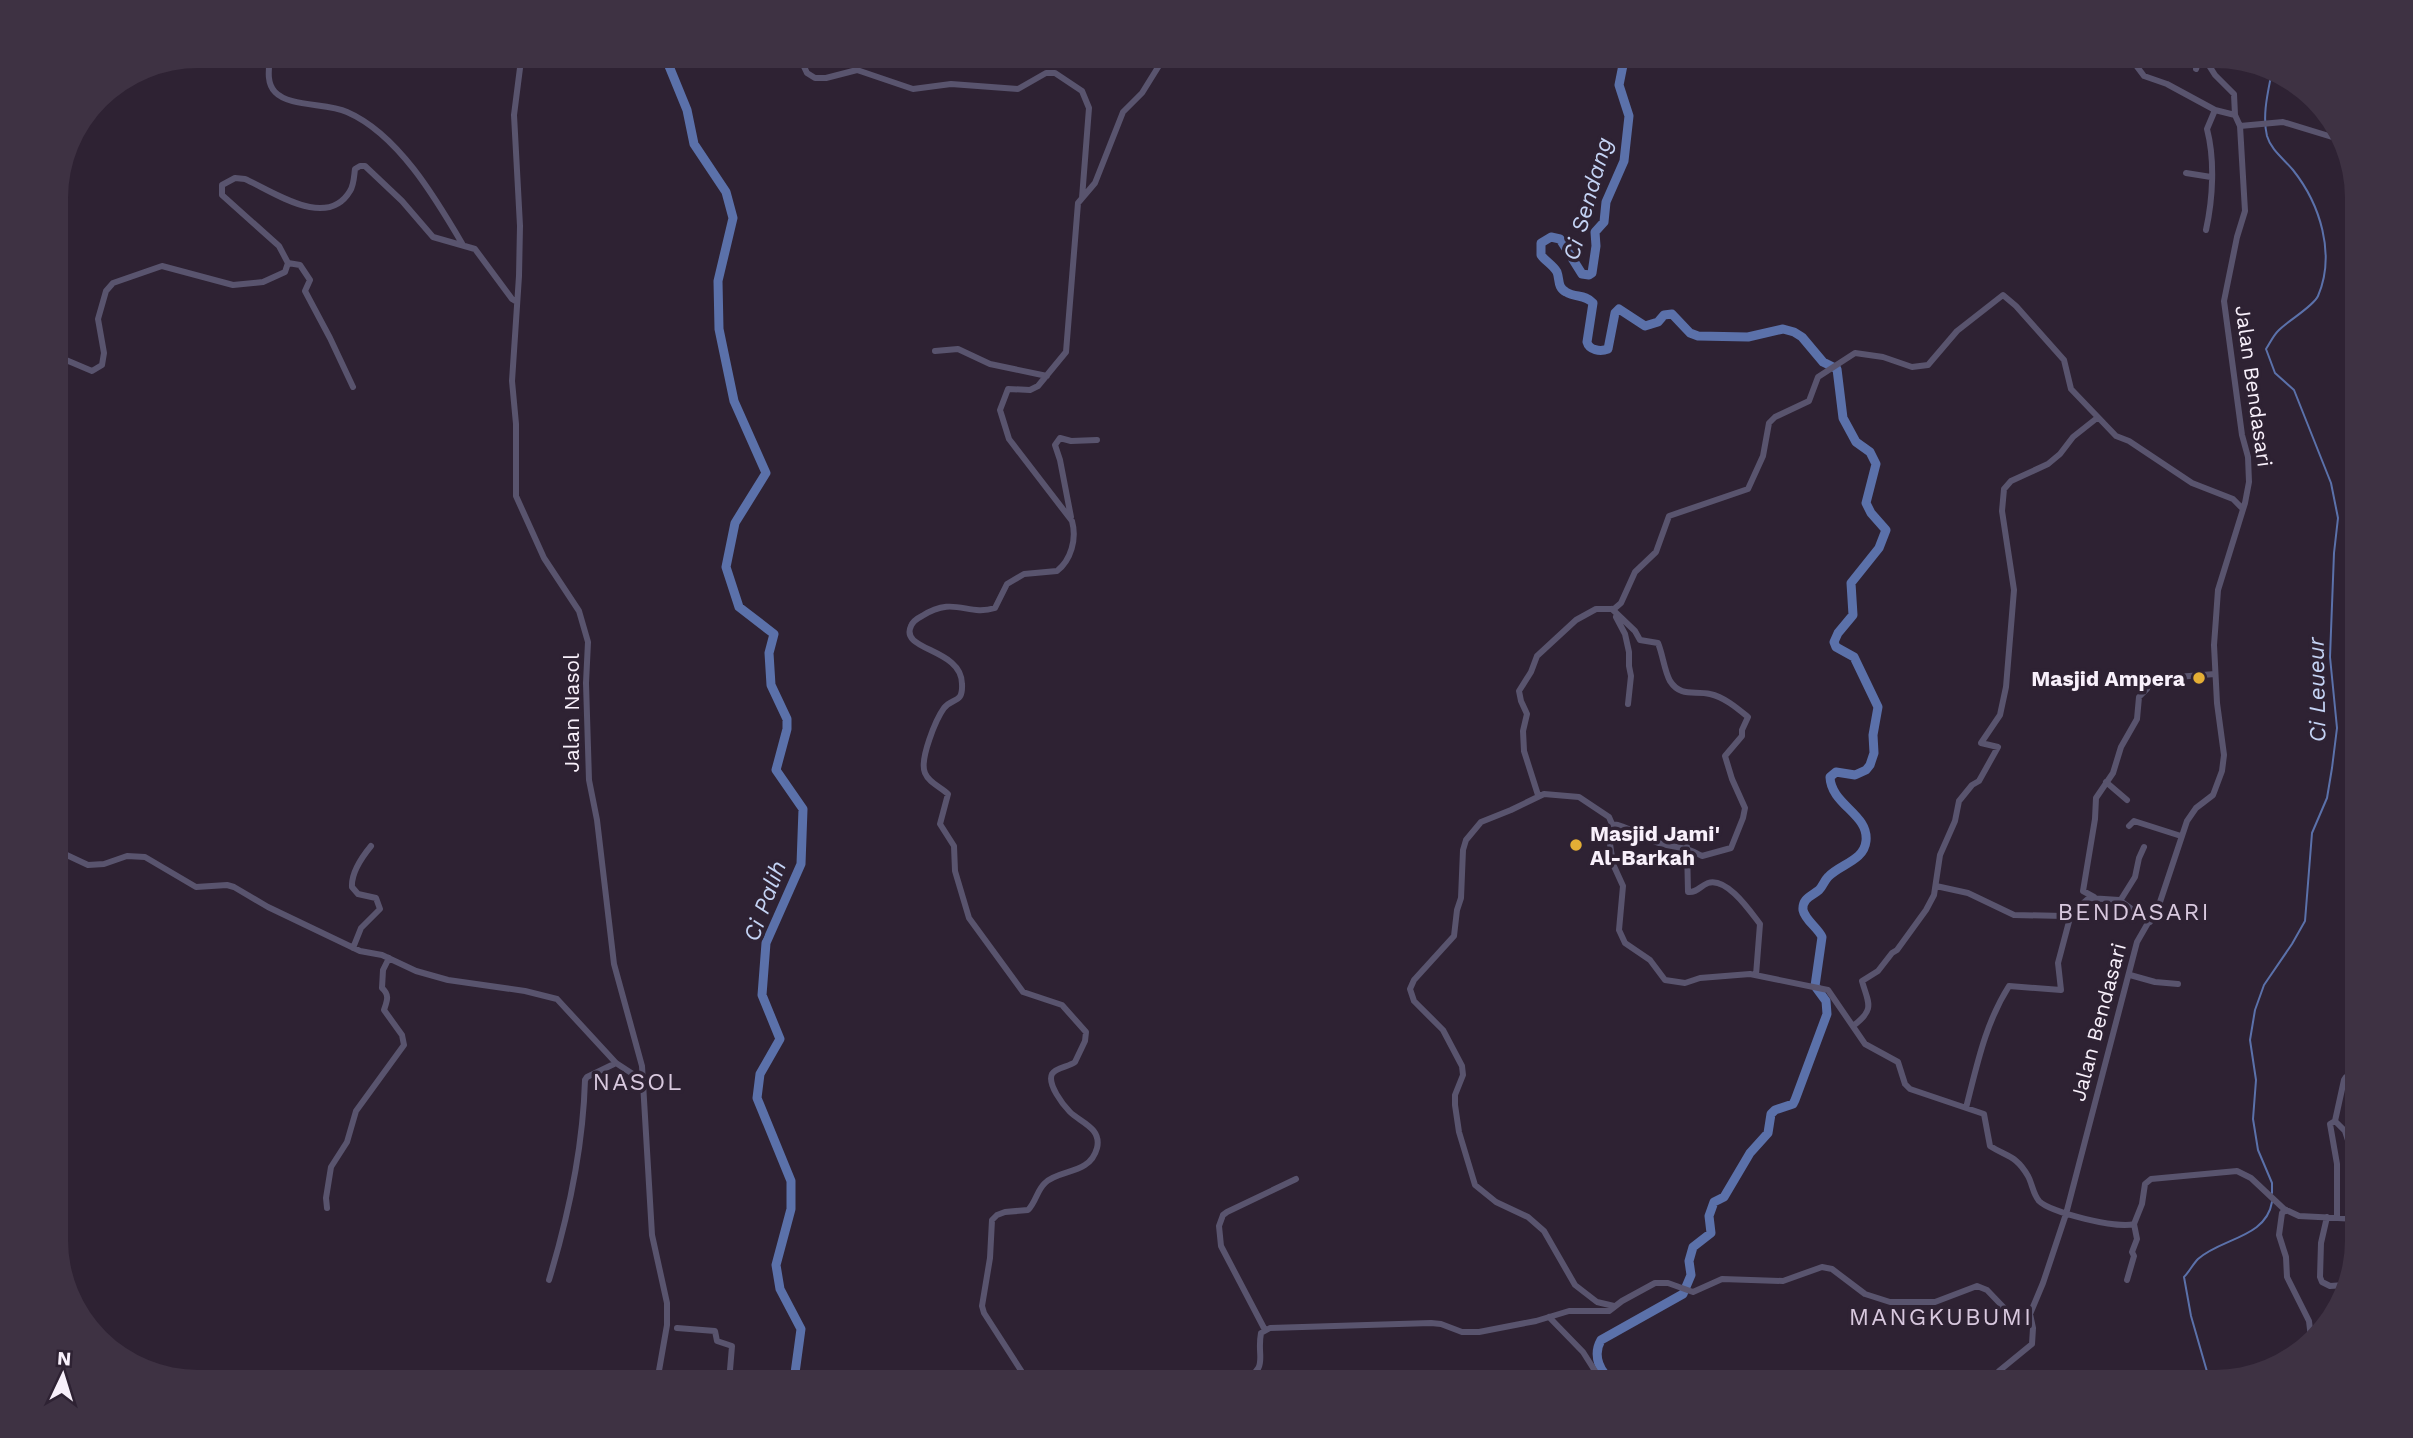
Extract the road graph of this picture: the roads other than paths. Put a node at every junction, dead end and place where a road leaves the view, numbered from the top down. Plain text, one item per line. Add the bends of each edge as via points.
1 (270, 68) edge
2 (520, 68) edge
3 (805, 68) edge
4 (1158, 68) edge
5 (2138, 68) edge
6 (2210, 68) edge
7 (2215, 110) junction
8 (2235, 115) junction
9 (2240, 126) junction
10 (2328, 136) edge
11 (2186, 173) dead end
12 (2211, 177) junction
13 (1082, 198) junction
14 (2206, 230) dead end
15 (463, 245) junction
16 (288, 264) junction
17 (517, 302) junction
18 (935, 351) dead end
19 (69, 361) edge
20 (1047, 376) junction
21 (353, 387) dead end
22 (2097, 418) junction
23 (1097, 440) dead end
24 (2243, 509) junction
25 (1071, 519) junction
26 (1612, 609) junction
27 (2215, 674) junction
28 (1628, 704) dead end
29 (2106, 782) junction
30 (1538, 795) junction
31 (2127, 800) dead end
32 (1612, 824) junction
33 (2129, 826) dead end
34 (2181, 836) junction
35 (371, 846) dead end
36 (1686, 847) junction
37 (2144, 847) dead end
38 (69, 856) edge
39 (1936, 886) junction
40 (2094, 898) junction
41 (2120, 901) junction
42 (2071, 914) junction
43 (2150, 922) junction
44 (354, 948) junction
45 (389, 958) junction
46 (1756, 975) junction
47 (2130, 975) junction
48 (2178, 984) dead end
49 (1853, 1026) junction
50 (616, 1063) junction
51 (642, 1080) junction
52 (2345, 1091) edge
53 (1966, 1108) junction
54 (2335, 1121) junction
55 (2345, 1131) edge
56 (1296, 1179) dead end
57 (327, 1208) dead end
58 (2285, 1209) junction
59 (2066, 1214) junction
60 (2327, 1217) junction
61 (2337, 1217) junction
62 (2345, 1218) edge
63 (2134, 1224) junction
64 (549, 1280) dead end
65 (2127, 1280) dead end
66 (2336, 1286) edge
67 (1615, 1306) junction
68 (2030, 1314) junction
69 (1549, 1317) junction
70 (677, 1328) dead end
71 (1265, 1329) junction
72 (2310, 1329) edge
73 (659, 1370) edge
74 (730, 1370) edge
75 (1020, 1370) edge
76 (1257, 1370) edge
77 (1595, 1370) edge
78 (2000, 1370) edge

1 - 15 street via 269,82 275,92 289,100 354,115 379,134 426,185
2 - 17 street, Jalan Nasol via 514,115 520,226
3 - 13 street via 815,78 860,71 910,88 951,83 1018,89 1046,73 1055,73 1082,91 1089,108
4 - 13 street via 1123,112 1095,183
5 - 7 street via 2144,76
6 - 8 street, Jalan Bendasari via 2234,94
7 - 8 street
7 - 12 street via 2207,131
8 - 9 street, Jalan Bendasari
9 - 10 street via 2283,122
9 - 24 street, Jalan Bendasari via 2245,211 2224,301 2248,457
11 - 12 street
12 - 14 street
13 - 20 street via 1077,208 1068,344
15 - 16 street via 433,237 376,174 363,166 355,169 348,194 323,209 302,205 240,178 222,185 222,195 279,246
15 - 17 street via 475,249
16 - 19 street via 282,274 251,284 221,284 162,266 118,281 107,289 98,319 102,365 92,371
16 - 21 street via 304,268 310,279 305,291
17 - 51 street, Jalan Nasol via 512,382 516,496 544,558 585,627 589,780 614,964
18 - 20 street via 958,349 990,365
20 - 25 street via 1033,389 1008,389 1000,412 1010,441
22 - 24 street via 2116,436 2194,484 2233,499
22 - 26 street via 2069,386 2064,360 2003,295 1957,331 1928,365 1912,367 1858,353 1816,379 1810,401 1769,423 1763,456 1748,489 1669,516 1656,552 1635,572 1623,600
22 - 39 street via 2048,464 2011,481 2003,493 2014,582 2006,687 2000,715 1981,742 1998,747 1979,781 1959,802 1939,857
23 - 25 street via 1060,438 1055,445
24 - 27 street, Jalan Bendasari via 2218,590
25 - 75 street via 1072,547 1060,568 1020,576 1005,586 992,609 934,608 915,620 909,632 917,645 944,655 962,678 962,694 942,712 923,755 923,766 931,782 948,794 940,824 954,846 967,914 1023,992 1062,1004 1086,1032 1075,1062 1056,1070 1051,1080 1068,1111 1090,1126 1097,1143 1094,1153 1080,1169 1045,1182 1028,1210 997,1215 992,1224 982,1306
26 - 28 street via 1629,652
26 - 30 street via 1596,609 1580,618 1536,658 1520,689 1527,714 1523,740
26 - 36 street via 1640,640 1658,643 1674,686 1688,694 1715,695 1748,717 1742,736 1725,756 1745,808 1733,845 1706,856
27 - 29 street via 2150,680 2139,697 2137,719
27 - 34 street, Jalan Bendasari via 2222,771 2213,795 2191,813
29 - 31 street
29 - 40 street via 2096,798 2083,891
30 - 32 street via 1580,797 1607,815
30 - 67 street via 1481,821 1466,841 1454,936 1414,981 1410,993 1443,1030 1462,1066 1456,1115 1475,1185 1499,1204 1528,1217 1544,1231 1575,1285 1597,1302
32 - 36 street via 1662,844
32 - 46 street via 1613,864 1623,886 1618,929 1625,943 1650,960 1667,981
33 - 34 street via 2133,821
34 - 43 street, Jalan Bendasari
35 - 44 street via 352,878 352,887 358,894 376,898 380,909 361,928
36 - 46 street via 1688,892 1711,882 1721,884 1760,924
37 - 41 street via 2135,877
38 - 44 street via 89,865 140,856 196,887 230,886
39 - 42 street via 1963,891 2017,916
39 - 49 street via 1928,907 1897,950 1862,981 1869,1008
40 - 41 street
40 - 42 street
41 - 43 street
42 - 53 street via 2058,963 2061,990 2008,986 1986,1031
43 - 47 street, Jalan Bendasari via 2137,942
44 - 45 street
45 - 50 street via 448,980 557,999
45 - 57 street via 383,973 384,1012 404,1045 356,1111 348,1141 331,1167
46 - 49 street via 1830,992
47 - 48 street
47 - 59 street, Jalan Bendasari
49 - 53 street via 1869,1047 1897,1061 1910,1089
50 - 51 street
50 - 64 street via 585,1080 579,1160
51 - 73 street, Jalan Nasol via 652,1235 667,1303
52 - 54 street
53 - 59 street via 1986,1116 1989,1144 2015,1159 2039,1200
54 - 55 street
54 - 61 street via 2330,1132 2338,1168
56 - 71 street via 1227,1212 1219,1226 1221,1246
58 - 60 street via 2299,1216
58 - 63 street via 2236,1171 2151,1180 2145,1184
58 - 72 street via 2279,1235 2287,1274
59 - 63 street
59 - 68 street, Jalan Bendasari
60 - 61 street
60 - 66 street via 2320,1277
61 - 62 street
63 - 65 street via 2137,1239
67 - 68 street via 1655,1283 1688,1292 1723,1279 1783,1281 1822,1267 1832,1269 1865,1294 1890,1302 1935,1302 1977,1286 2010,1314
67 - 69 street via 1605,1312 1569,1311
68 - 78 street, Jalan Bendasari via 2032,1344
69 - 71 street via 1479,1332 1431,1323
69 - 77 street
70 - 74 street via 715,1331 717,1341 732,1346
71 - 76 street via 1259,1338 1262,1361

